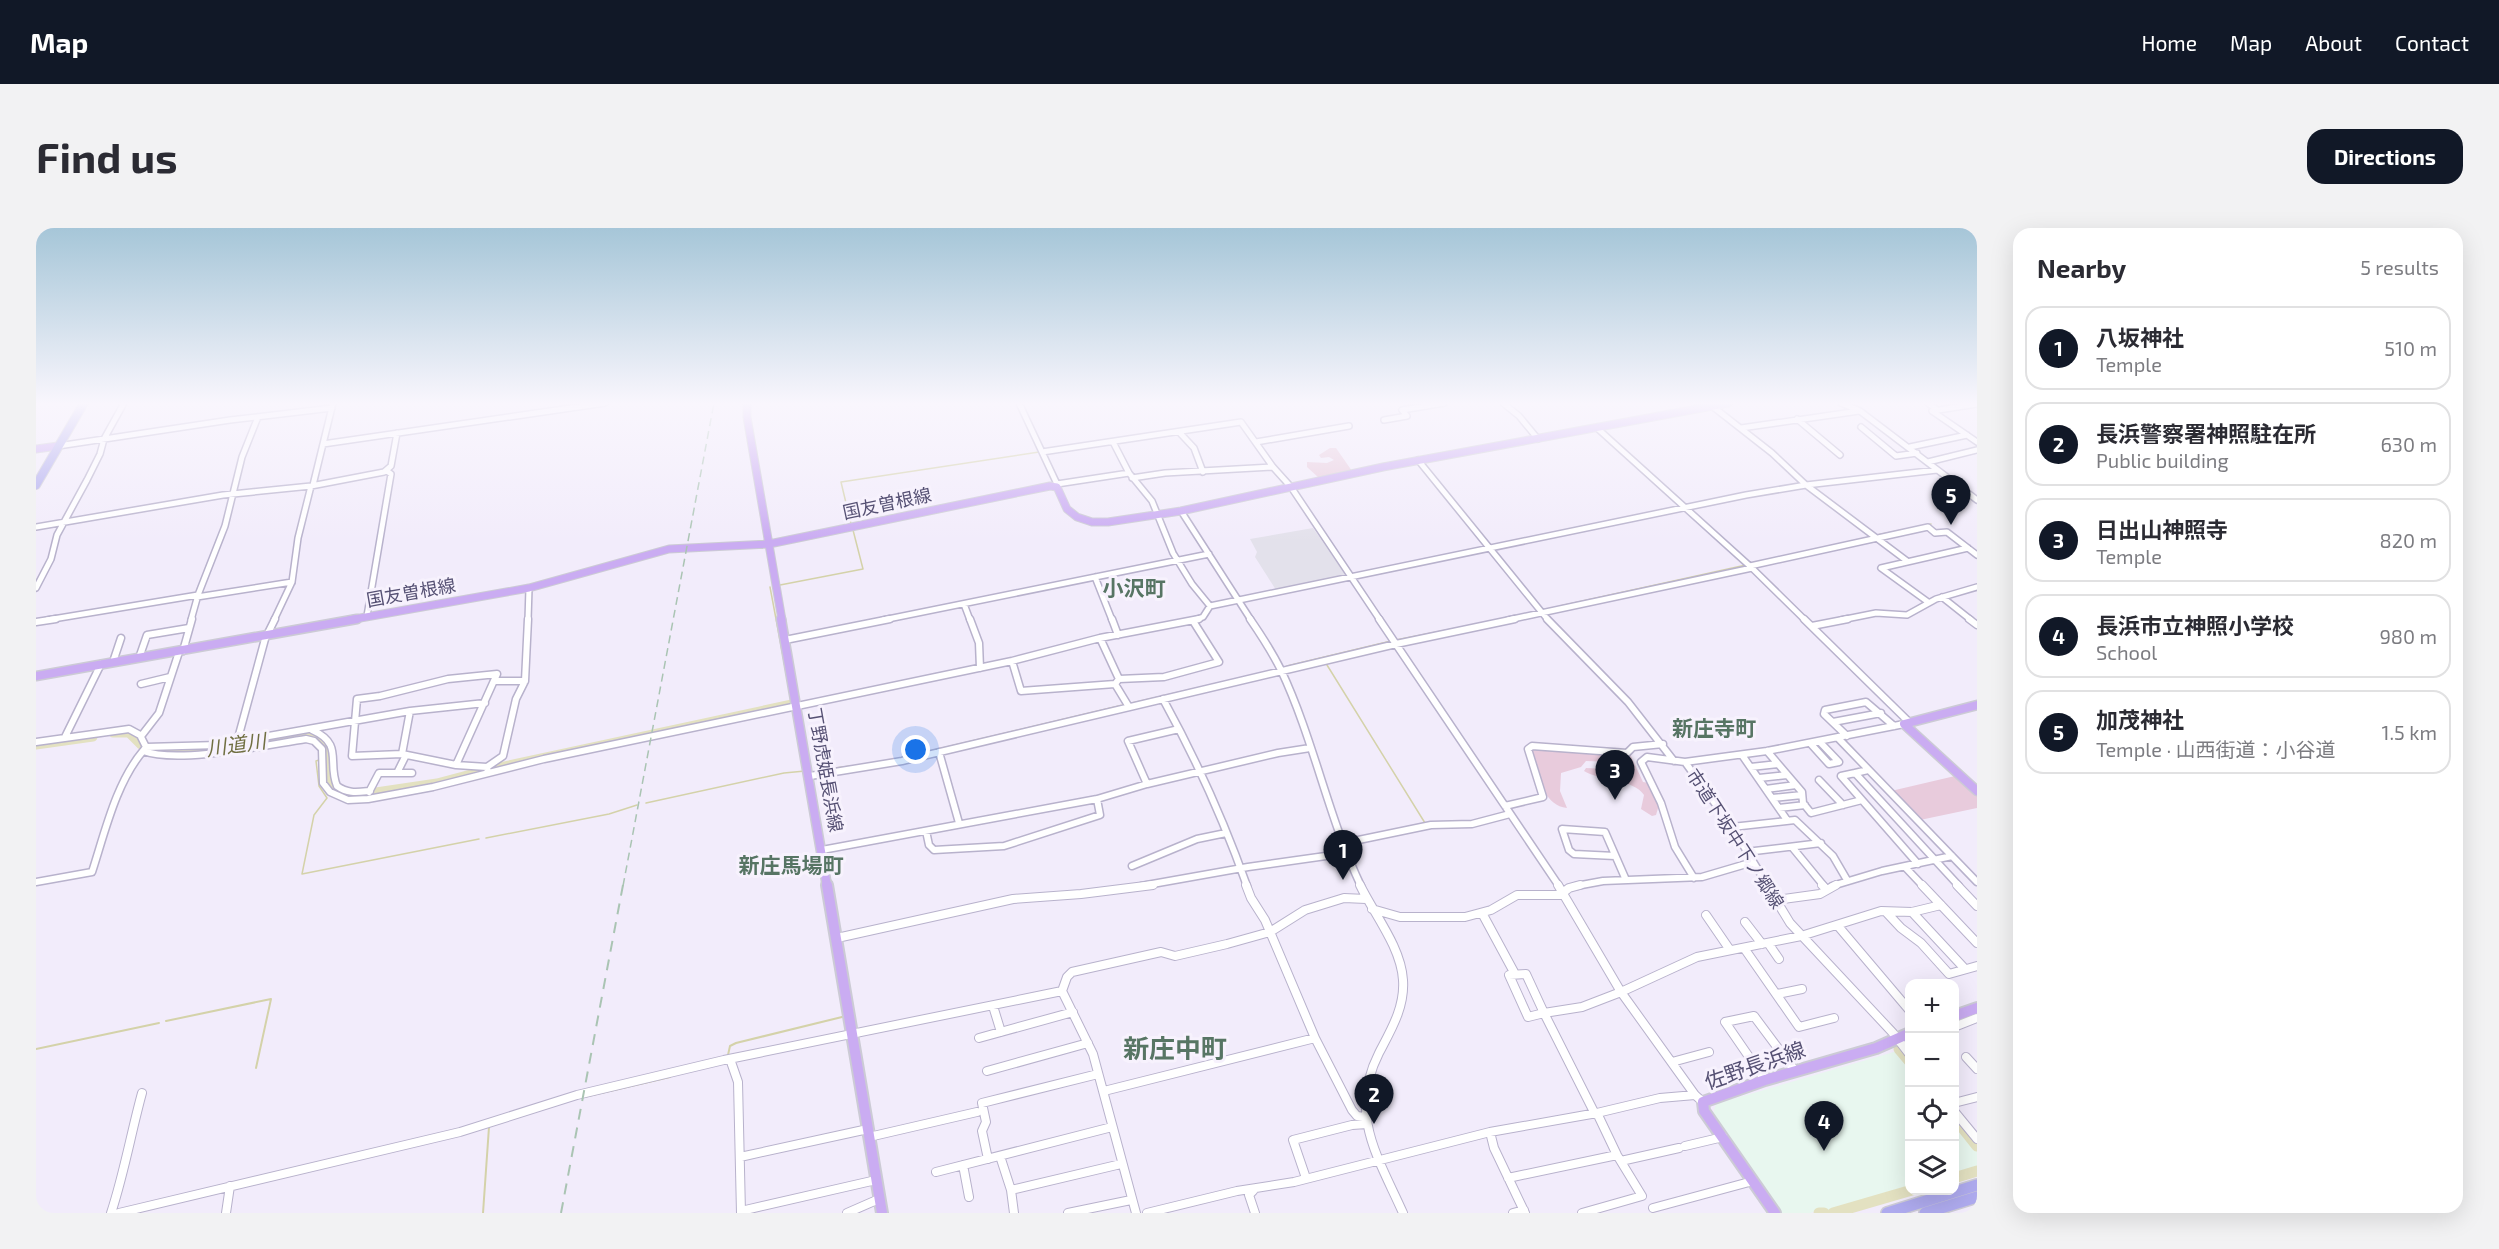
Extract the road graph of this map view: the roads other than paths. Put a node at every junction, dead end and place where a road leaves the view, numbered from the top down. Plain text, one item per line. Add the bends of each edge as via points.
1 (56, 449) edge
2 (101, 449) edge
3 (245, 449) edge
4 (321, 449) edge
5 (394, 449) edge
6 (753, 449) edge
7 (1040, 449) edge
8 (1068, 449) edge
9 (1117, 449) edge
10 (1194, 449) edge
11 (1261, 449) edge
12 (1482, 449) edge
13 (1620, 449) edge
14 (1765, 449) edge
15 (1833, 449) edge
16 (1888, 449) edge
17 (1912, 449) edge
18 (1977, 450) edge
19 (1042, 453) junction
20 (1917, 453) junction
21 (1840, 455) dead end
22 (1419, 460) junction
23 (1928, 462) junction
24 (1273, 467) junction
25 (1937, 470) junction
26 (387, 471) junction
27 (1203, 472) junction
28 (1131, 475) junction
29 (1806, 484) junction
30 (36, 485) edge
31 (1056, 485) junction
32 (312, 486) junction
33 (1291, 487) junction
34 (234, 494) junction
35 (1976, 497) edge
36 (1685, 508) junction
37 (1181, 511) junction
38 (1157, 515) junction
39 (63, 522) junction
40 (36, 527) edge
41 (1877, 538) junction
42 (769, 544) junction
43 (1489, 548) junction
44 (1974, 551) edge
45 (1209, 554) junction
46 (1178, 560) junction
47 (1907, 561) junction
48 (1749, 565) junction
49 (1352, 576) junction
50 (1095, 577) junction
51 (292, 582) junction
52 (1977, 587) edge
53 (36, 588) edge
54 (529, 588) junction
55 (198, 596) junction
56 (1942, 597) junction
57 (1238, 600) junction
58 (1929, 602) junction
59 (964, 604) junction
60 (1210, 606) junction
61 (1540, 612) junction
62 (367, 616) junction
63 (1193, 621) junction
64 (36, 622) edge
65 (1977, 624) edge
66 (1812, 626) junction
67 (189, 628) junction
68 (267, 634) junction
69 (1118, 635) junction
70 (121, 638) dead end
71 (1100, 638) junction
72 (785, 640) junction
73 (1396, 644) junction
74 (181, 651) junction
75 (139, 658) junction
76 (1012, 661) junction
77 (113, 662) junction
78 (101, 664) junction
79 (980, 668) junction
80 (1281, 671) junction
81 (36, 676) edge
82 (170, 677) junction
83 (495, 681) junction
84 (525, 681) junction
85 (1117, 682) junction
86 (141, 684) dead end
87 (1163, 699) junction
88 (485, 703) junction
89 (1977, 705) edge
90 (797, 707) junction
91 (1129, 707) junction
92 (410, 711) junction
93 (1881, 713) junction
94 (354, 722) junction
95 (1833, 722) junction
96 (1907, 723) junction
97 (1894, 726) junction
98 (1179, 729) junction
99 (312, 730) junction
100 (142, 735) junction
101 (1847, 736) junction
102 (64, 738) junction
103 (1838, 738) junction
104 (1820, 741) junction
105 (36, 742) edge
106 (237, 742) junction
107 (1810, 743) junction
108 (1663, 744) junction
109 (1310, 748) junction
110 (145, 749) junction
111 (1767, 751) junction
112 (939, 752) junction
113 (404, 755) junction
114 (1742, 755) junction
115 (1674, 761) junction
116 (1685, 762) junction
117 (1778, 764) junction
118 (456, 765) junction
119 (1751, 767) junction
120 (488, 770) junction
121 (1868, 770) junction
122 (397, 772) junction
123 (1200, 772) junction
124 (412, 773) dead end
125 (1855, 773) junction
126 (1787, 775) junction
127 (810, 776) junction
128 (1759, 778) junction
129 (1819, 780) dead end
130 (1147, 784) junction
131 (1796, 785) junction
132 (1766, 789) junction
133 (1977, 791) edge
134 (369, 794) junction
135 (1802, 795) junction
136 (1772, 798) junction
137 (1097, 799) junction
138 (1862, 800) junction
139 (1805, 805) junction
140 (1843, 805) junction
141 (1505, 806) junction
142 (1779, 808) junction
143 (1510, 814) junction
144 (1787, 820) junction
145 (959, 823) junction
146 (1731, 828) junction
147 (926, 831) junction
148 (1226, 833) junction
149 (1344, 843) junction
150 (1821, 843) junction
151 (1792, 847) junction
152 (822, 850) junction
153 (1746, 852) junction
154 (1347, 853) junction
155 (1615, 856) junction
156 (1952, 856) junction
157 (1934, 860) junction
158 (1753, 862) junction
159 (1918, 864) junction
160 (1132, 866) dead end
161 (1905, 867) junction
162 (1241, 870) junction
163 (1694, 878) junction
164 (1626, 880) junction
165 (1847, 880) junction
166 (36, 882) edge
167 (1977, 882) edge
168 (1825, 888) junction
169 (1563, 891) junction
170 (1366, 899) junction
171 (1776, 900) junction
172 (1941, 905) junction
173 (1977, 906) edge
174 (1372, 909) junction
175 (1912, 912) junction
176 (1482, 913) junction
177 (1887, 913) junction
178 (1706, 915) dead end
179 (1745, 922) dead end
180 (1838, 926) junction
181 (1270, 932) junction
182 (1801, 936) junction
183 (837, 938) junction
184 (1977, 943) edge
185 (1765, 944) junction
186 (1744, 948) junction
187 (1730, 950) junction
188 (1779, 958) dead end
189 (1977, 966) edge
190 (1965, 969) junction
191 (1515, 974) junction
192 (1802, 989) dead end
193 (1062, 991) junction
194 (1621, 992) junction
195 (1777, 994) junction
196 (1905, 1005) edge
197 (993, 1006) junction
198 (1977, 1008) edge
199 (1074, 1012) junction
200 (1543, 1013) junction
201 (1959, 1014) edge
202 (1834, 1018) dead end
203 (1977, 1018) edge
204 (1959, 1025) edge
205 (1000, 1032) junction
206 (852, 1035) junction
207 (1905, 1036) edge
208 (979, 1038) dead end
209 (1315, 1038) junction
210 (1897, 1040) junction
211 (1088, 1043) junction
212 (1905, 1049) edge
213 (1709, 1052) dead end
214 (1966, 1057) dead end
215 (730, 1059) junction
216 (1672, 1062) junction
217 (1977, 1069) edge
218 (987, 1071) dead end
219 (1795, 1071) junction
220 (1098, 1074) junction
221 (1765, 1080) junction
222 (1104, 1091) junction
223 (142, 1093) dead end
224 (1977, 1097) edge
225 (1699, 1098) junction
226 (1959, 1102) edge
227 (977, 1112) dead end
228 (1596, 1113) junction
229 (1959, 1117) edge
230 (1366, 1121) junction
231 (1112, 1127) junction
232 (1490, 1132) junction
233 (868, 1133) junction
234 (1723, 1137) junction
235 (1977, 1139) edge
236 (1000, 1156) junction
237 (740, 1157) junction
238 (1619, 1158) junction
239 (988, 1159) junction
240 (1381, 1160) junction
241 (1121, 1164) junction
242 (963, 1165) junction
243 (936, 1172) dead end
244 (1306, 1178) junction
245 (1508, 1178) junction
246 (876, 1180) junction
247 (1753, 1181) junction
248 (1977, 1185) edge
249 (230, 1186) junction
250 (1011, 1190) junction
251 (1253, 1191) junction
252 (969, 1197) dead end
253 (1977, 1197) edge
254 (879, 1199) junction
255 (1131, 1200) junction
256 (1653, 1208) dead end
257 (1525, 1211) edge
258 (741, 1212) edge
259 (111, 1213) edge
260 (119, 1213) edge
261 (226, 1213) edge
262 (846, 1213) edge
263 (882, 1213) edge
264 (1014, 1213) edge
265 (1068, 1213) edge
266 (1136, 1213) edge
267 (1147, 1213) edge
268 (1255, 1213) edge
269 (1403, 1213) edge
270 (1513, 1213) edge
271 (1582, 1213) edge
272 (1775, 1213) edge
273 (1887, 1213) edge
274 (1925, 1213) edge

1 - 30 highway
2 - 39 street
3 - 34 street
4 - 32 street via 319,472
5 - 26 street
6 - 42 main road, 丁野虎姫長浜線
7 - 19 street
8 - 19 street
9 - 28 street
10 - 27 street
11 - 24 street
12 - 22 main road
13 - 36 street
14 - 29 street
15 - 21 street
16 - 20 street via 1896,456
17 - 20 street
18 - 23 street
19 - 31 street
20 - 23 street
22 - 33 main road
22 - 43 street
23 - 25 street
24 - 27 street
24 - 33 street
25 - 29 street
25 - 35 street
26 - 32 street
26 - 62 street via 391,474
27 - 28 street
28 - 31 street
28 - 38 street via 1152,501
29 - 36 street
29 - 41 street
31 - 38 main road via 1067,509 1092,522
31 - 42 main road, 国友曽根線
32 - 34 street
32 - 51 street via 298,538
33 - 37 main road
33 - 49 street
34 - 39 street
34 - 55 street
36 - 43 street
36 - 48 street
37 - 38 main road
37 - 45 street
38 - 46 street
39 - 40 street
39 - 53 street
41 - 44 street via 1928,527 1935,533 1947,532
41 - 47 street
41 - 48 street
42 - 54 main road, 国友曽根線 via 669,549
42 - 72 main road, 丁野虎姫長浜線
43 - 49 street
43 - 61 street
44 - 47 street
45 - 46 street
45 - 57 street
46 - 50 street
46 - 60 street
47 - 58 street via 1881,568
48 - 61 street
48 - 66 street
49 - 57 street
49 - 73 street
50 - 59 street
50 - 69 street
51 - 55 street
51 - 68 street
52 - 56 street
54 - 62 main road, 国友曽根線
54 - 84 street
55 - 64 street
55 - 67 street
56 - 58 street
56 - 65 street
57 - 60 street
57 - 80 street
58 - 66 street via 1907,615 1876,612
59 - 72 street
59 - 79 street via 979,644
60 - 63 street via 1203,618
61 - 73 street
61 - 108 street via 1628,702
62 - 68 main road, 国友曽根線
63 - 69 street
63 - 85 street via 1219,662 1164,677
66 - 96 street
67 - 74 street
67 - 75 street via 147,635
68 - 74 main road, 国友曽根線
68 - 106 street
69 - 71 street
70 - 77 street
71 - 76 street
71 - 85 street
72 - 90 main road, 丁野虎姫長浜線
73 - 80 street
73 - 141 street
74 - 75 main road, 国友曽根線
74 - 82 street
75 - 77 main road, 国友曽根線
76 - 79 street
76 - 85 street via 1021,691
77 - 78 main road, 国友曽根線
78 - 81 main road, 国友曽根線
78 - 102 street
79 - 90 street
80 - 87 street
80 - 109 street
82 - 86 street
82 - 100 street via 159,714
83 - 84 street
83 - 88 street
83 - 94 street via 497,675 448,679 357,699
84 - 120 street via 516,699 503,756
85 - 91 street
87 - 91 street
87 - 98 street
88 - 92 street
88 - 118 street
89 - 96 main road
90 - 120 street
90 - 127 main road, 丁野虎姫長浜線
91 - 112 street
92 - 94 street
92 - 113 street
93 - 95 street
93 - 95 street via 1866,702 1825,710 1824,714
93 - 97 street
94 - 99 street
94 - 113 street via 352,756
95 - 101 street
96 - 97 street, 市道下坂中下ノ郷線
96 - 133 main road
97 - 101 street, 市道下坂中下ノ郷線
98 - 123 street
98 - 130 street via 1128,741
99 - 106 street
99 - 134 street via 331,744 333,777 338,786
100 - 102 street via 118,729
100 - 110 street
101 - 103 street, 市道下坂中下ノ郷線
102 - 105 street
103 - 104 street, 市道下坂中下ノ郷線
103 - 121 street
104 - 107 street, 市道下坂中下ノ郷線
104 - 107 street via 1839,762 1829,764
106 - 110 street
107 - 111 street, 市道下坂中下ノ郷線
108 - 115 street
108 - 141 street via 1633,747 1628,753 1532,746 1528,749 1543,797
109 - 123 street
109 - 149 street
110 - 134 street via 154,755 204,754 306,739 322,749 323,783 330,792 348,800
110 - 166 street via 136,756 92,872
111 - 114 street, 市道下坂中下ノ郷線
111 - 117 street
112 - 127 street
112 - 145 street
113 - 118 street
113 - 122 street
114 - 116 street, 市道下坂中下ノ郷線
114 - 119 street
115 - 116 street
115 - 163 street via 1647,757 1641,762 1661,803 1675,847
116 - 146 street, 市道下坂中下ノ郷線
117 - 119 street
117 - 126 street
118 - 120 street
119 - 128 street
120 - 134 street via 433,787
121 - 125 street
121 - 156 street
122 - 124 street
122 - 134 street via 379,773
123 - 130 street
123 - 148 street
125 - 138 street via 1841,776
125 - 157 street
126 - 128 street
126 - 131 street
127 - 152 main road, 丁野虎姫長浜線
128 - 132 street
129 - 140 street
130 - 137 street
131 - 132 street
131 - 135 street
132 - 136 street
135 - 136 street
135 - 139 street
136 - 142 street
137 - 145 street
137 - 147 street via 1100,815 1004,846 934,850
138 - 140 street
138 - 159 street
139 - 140 street via 1811,813
139 - 142 street
141 - 143 street
142 - 144 street
143 - 149 street via 1472,824 1431,825
143 - 169 street
144 - 146 street
144 - 150 street via 1795,820
145 - 147 street
146 - 153 street, 市道下坂中下ノ郷線
147 - 152 street
148 - 160 street via 1197,838
148 - 162 street
149 - 154 street
150 - 151 street
150 - 165 street
151 - 153 street
151 - 168 street
152 - 183 main road, 丁野虎姫長浜線
153 - 158 street, 市道下坂中下ノ郷線
154 - 162 street
154 - 170 street
155 - 155 street via 1602,830 1562,829 1574,854
155 - 164 street
156 - 157 street
156 - 167 street
157 - 159 street
157 - 173 street
158 - 163 street
158 - 171 street, 市道下坂中下ノ郷線
159 - 161 street
161 - 165 street
161 - 172 street
162 - 181 street
162 - 183 street via 1081,894 1013,899
163 - 164 street
164 - 169 street via 1579,884
165 - 168 street
168 - 171 street via 1820,894
169 - 176 street via 1552,896 1516,895
169 - 194 street
170 - 174 street
170 - 181 street via 1344,898 1305,910
171 - 182 street, 市道下坂中下ノ郷線
172 - 175 street
172 - 184 street
174 - 176 street via 1400,917 1465,917
174 - 230 street via 1403,978 1402,1005 1368,1077
175 - 177 street
175 - 190 street
176 - 191 street
177 - 180 street via 1881,911
177 - 190 street via 1949,974
178 - 187 street
179 - 185 street
180 - 182 street
180 - 196 street
181 - 193 street via 1190,953 1175,956 1161,952 1072,972
181 - 209 street
182 - 185 street
182 - 210 street, 市道下坂中下ノ郷線
183 - 206 main road, 丁野虎姫長浜線
185 - 186 street
185 - 188 street
186 - 187 street
186 - 195 street
187 - 194 street via 1686,961
189 - 190 street
191 - 200 street via 1526,974
191 - 200 street via 1509,975 1528,1017
192 - 195 street
193 - 197 street
193 - 199 street
194 - 200 street via 1582,1007
194 - 216 street
195 - 202 street via 1799,1026
197 - 205 street
197 - 206 street
198 - 201 main road
199 - 205 street
199 - 211 street
200 - 228 street
203 - 204 street
205 - 208 street
206 - 215 street
206 - 233 main road, 丁野虎姫長浜線
207 - 210 main road, 佐野長浜線
209 - 222 street
209 - 230 street via 1352,1110
210 - 212 street, 市道下坂中下ノ郷線
210 - 219 main road, 佐野長浜線
211 - 218 street
211 - 220 street
213 - 216 street
214 - 217 street
215 - 237 street via 738,1082
215 - 249 street via 577,1095 460,1132
216 - 225 street
219 - 221 main road, 佐野長浜線
219 - 221 street via 1754,1016 1725,1022
220 - 222 street
220 - 239 street via 982,1103
221 - 225 main road, 佐野長浜線
222 - 231 street
223 - 259 street
224 - 226 street
225 - 228 street via 1660,1098
225 - 234 main road, 佐野長浜線
227 - 233 street
228 - 232 street
228 - 238 street
229 - 235 street
230 - 240 street
230 - 244 street via 1293,1140
231 - 236 street
231 - 241 street
232 - 240 street
232 - 245 street
233 - 237 street
233 - 246 main road, 丁野虎姫長浜線
234 - 238 street
234 - 247 main road, 佐野長浜線
236 - 239 street
236 - 250 street
237 - 258 street
238 - 245 street
238 - 271 street via 1642,1196
239 - 242 street
240 - 244 street
240 - 269 street
241 - 250 street
241 - 255 street
242 - 243 street
242 - 252 street
244 - 251 street
245 - 257 street
246 - 254 main road, 丁野虎姫長浜線
246 - 258 street
247 - 256 street
247 - 272 main road, 佐野長浜線
248 - 273 highway
249 - 260 street
249 - 261 street
250 - 264 street
251 - 267 street via 1237,1191
251 - 268 street via 1249,1196
253 - 274 highway
254 - 262 street
254 - 263 main road, 丁野虎姫長浜線
255 - 265 street
255 - 266 street
257 - 270 street

